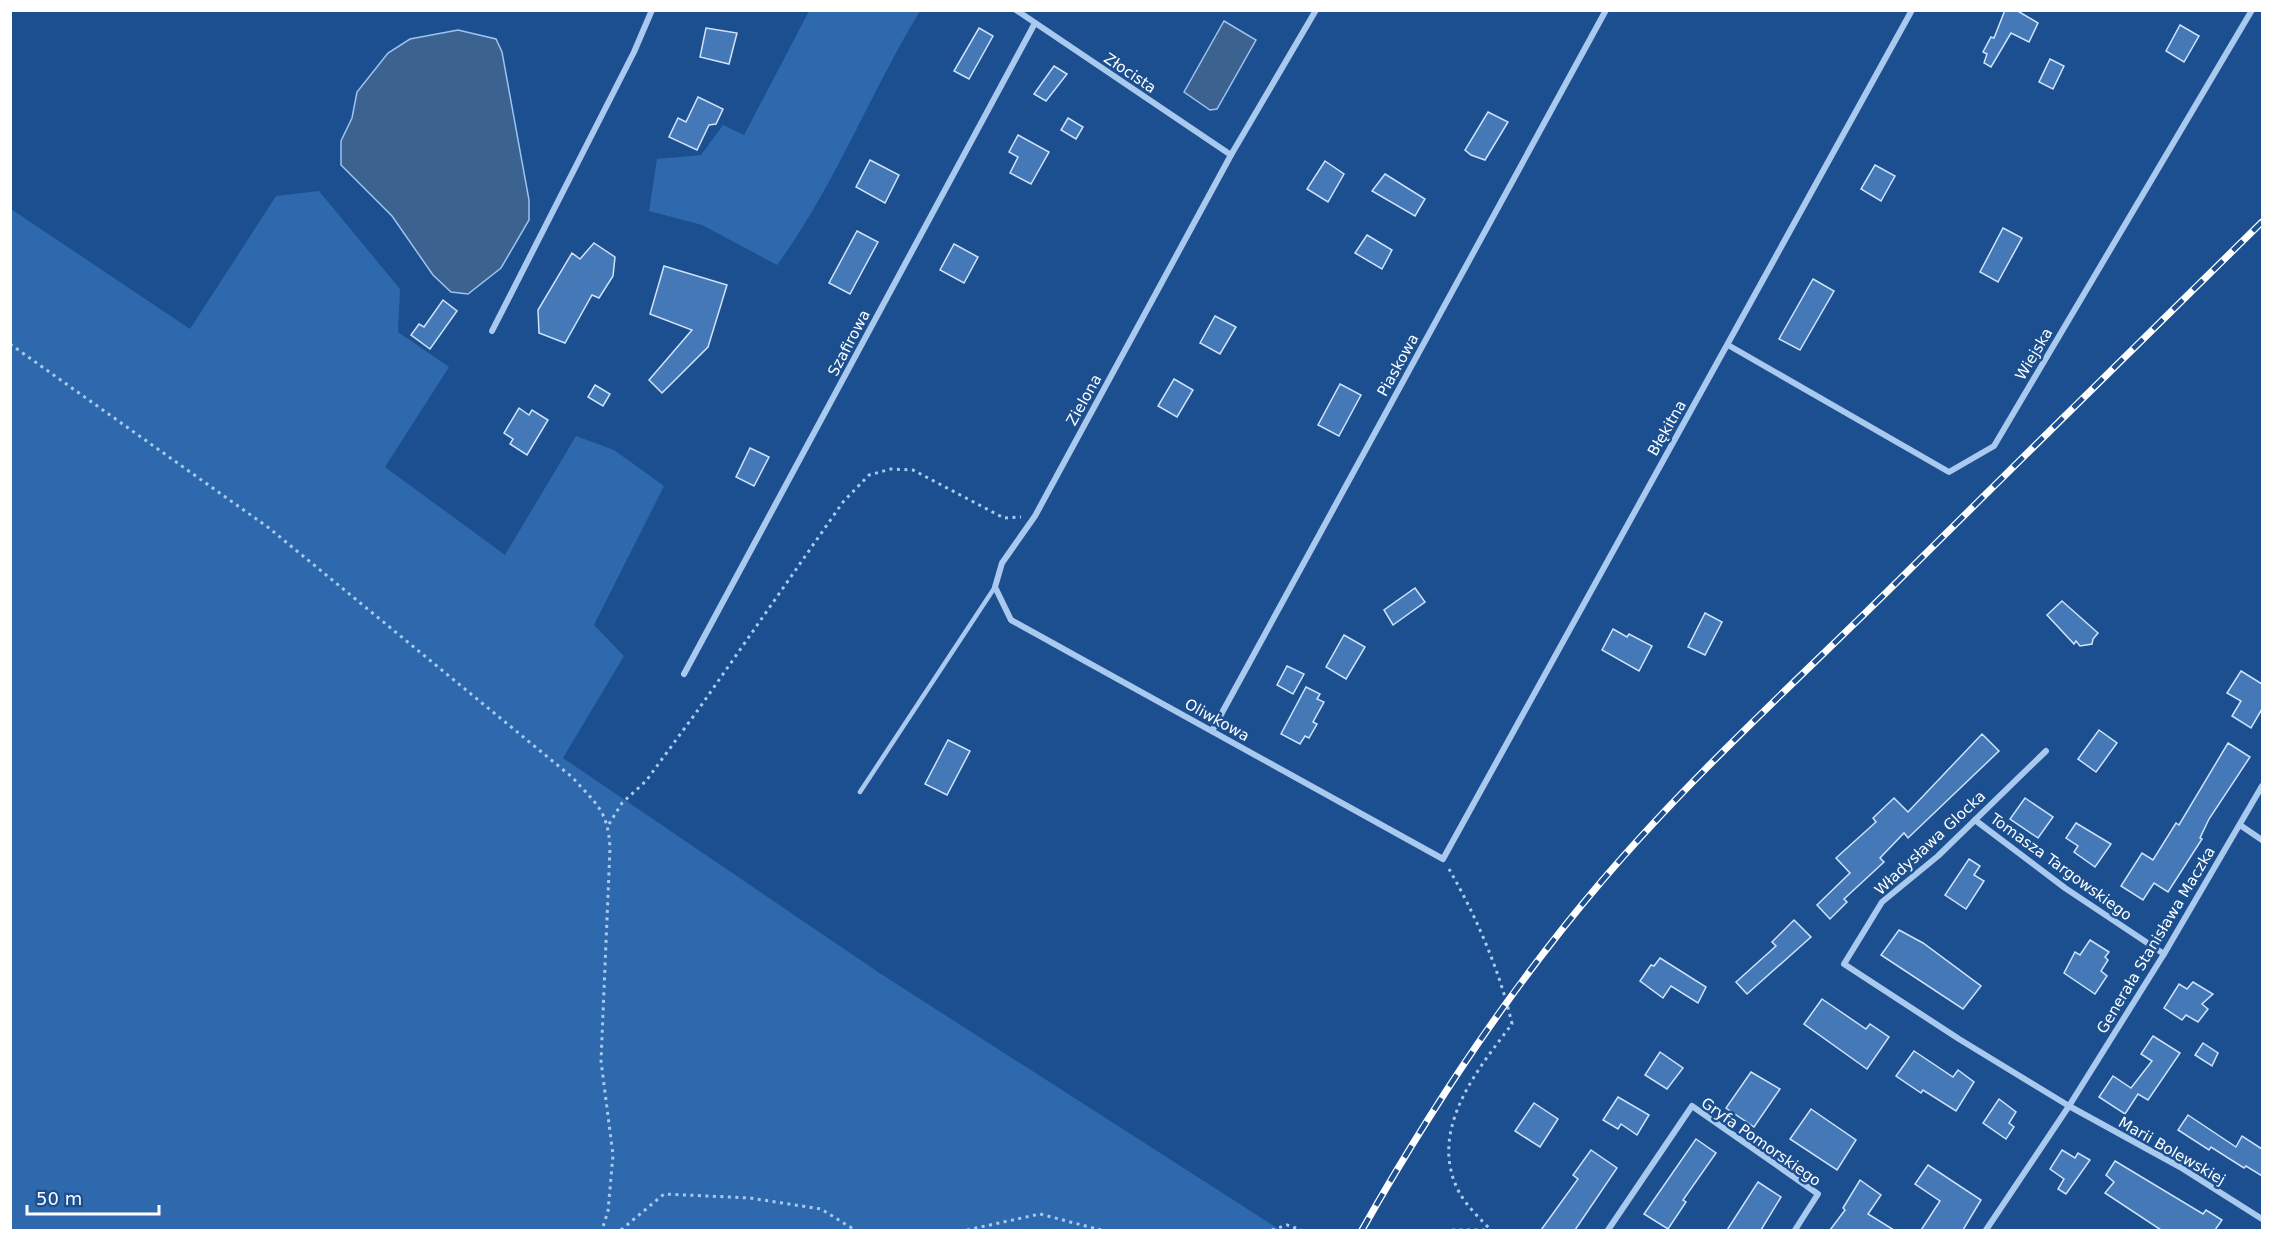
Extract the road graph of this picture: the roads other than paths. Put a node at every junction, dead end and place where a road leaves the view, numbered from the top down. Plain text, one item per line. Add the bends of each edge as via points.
1 (652, 10) edge
2 (1016, 10) edge
3 (1316, 10) edge
4 (1606, 10) edge
5 (1912, 10) edge
6 (2252, 10) edge
7 (1035, 23) junction
8 (1231, 155) junction
9 (492, 331) dead end
10 (1728, 345) junction
11 (995, 587) junction
12 (684, 674) dead end
13 (1212, 731) junction
14 (2046, 751) dead end
15 (2262, 786) edge
16 (860, 792) dead end
17 (1974, 820) junction
18 (2240, 825) junction
19 (2262, 840) edge
20 (1443, 859) joint
21 (2164, 954) junction
22 (1844, 964) joint
23 (2069, 1106) junction
24 (2262, 1219) edge
25 (1608, 1230) edge
26 (1795, 1230) edge
27 (1986, 1230) edge

1 - 9 street
2 - 7 street, Złocista
3 - 8 street, Zielona
4 - 13 street, Piaskowa
5 - 10 street, Błękitna
6 - 10 street, Wiejska via 1994,446 1949,472
7 - 8 street, Złocista
7 - 12 street, Szafirowa
8 - 11 street, Zielona via 1035,516 1002,563
10 - 20 street, Błękitna
11 - 13 street, Oliwkowa via 1011,620
11 - 16 lane, Zielona
13 - 20 street, Oliwkowa
14 - 17 street, Władysława Glocka
15 - 18 street, Generała Stanisława Maczka
17 - 21 street, Tomasza Targowskiego via 2065,888
17 - 22 street, Władysława Glocka via 1882,902
18 - 19 street
18 - 21 street, Generała Stanisława Maczka
21 - 23 street, Generała Stanisława Maczka
22 - 23 street, Marii Bolewskiej
23 - 24 street, Marii Bolewskiej via 2181,1167
23 - 27 street, Generała Stanisława Maczka
25 - 26 street, Gryfa Pomorskiego via 1692,1106 1818,1194

